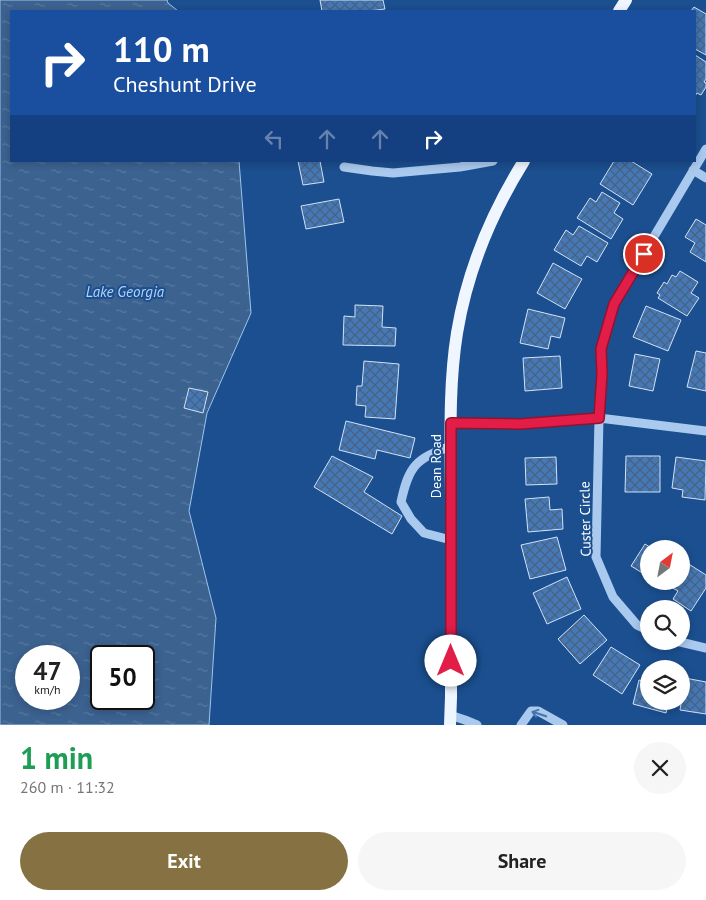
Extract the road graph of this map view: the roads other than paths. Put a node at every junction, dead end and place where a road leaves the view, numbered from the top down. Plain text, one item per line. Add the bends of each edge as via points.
1 (706, 149) edge
2 (488, 162) edge
3 (519, 163) edge
4 (344, 167) dead end
5 (693, 170) junction
6 (706, 178) edge
7 (599, 418) junction
8 (451, 423) junction
9 (706, 431) edge
10 (451, 446) junction
11 (451, 540) junction
12 (640, 626) edge
13 (690, 644) edge
14 (706, 648) edge
15 (450, 720) edge
16 (477, 725) edge
17 (521, 725) edge
18 (563, 725) edge

1 - 5 street, Custer Circle
2 - 4 street via 393,173
3 - 8 main road, Dean Road via 485,235 463,303 454,350
5 - 6 street
5 - 7 street, Custer Circle via 614,304 601,349
7 - 8 street via 520,424
7 - 9 street
7 - 12 street, Custer Circle via 596,557 613,597
8 - 10 main road, Dean Road
10 - 11 main road, Dean Road
10 - 11 street via 416,464 405,483 400,502 424,533
11 - 15 main road, Dean Road
13 - 14 street
15 - 16 street via 465,720
18 -> 17 street via 538,711 531,711

